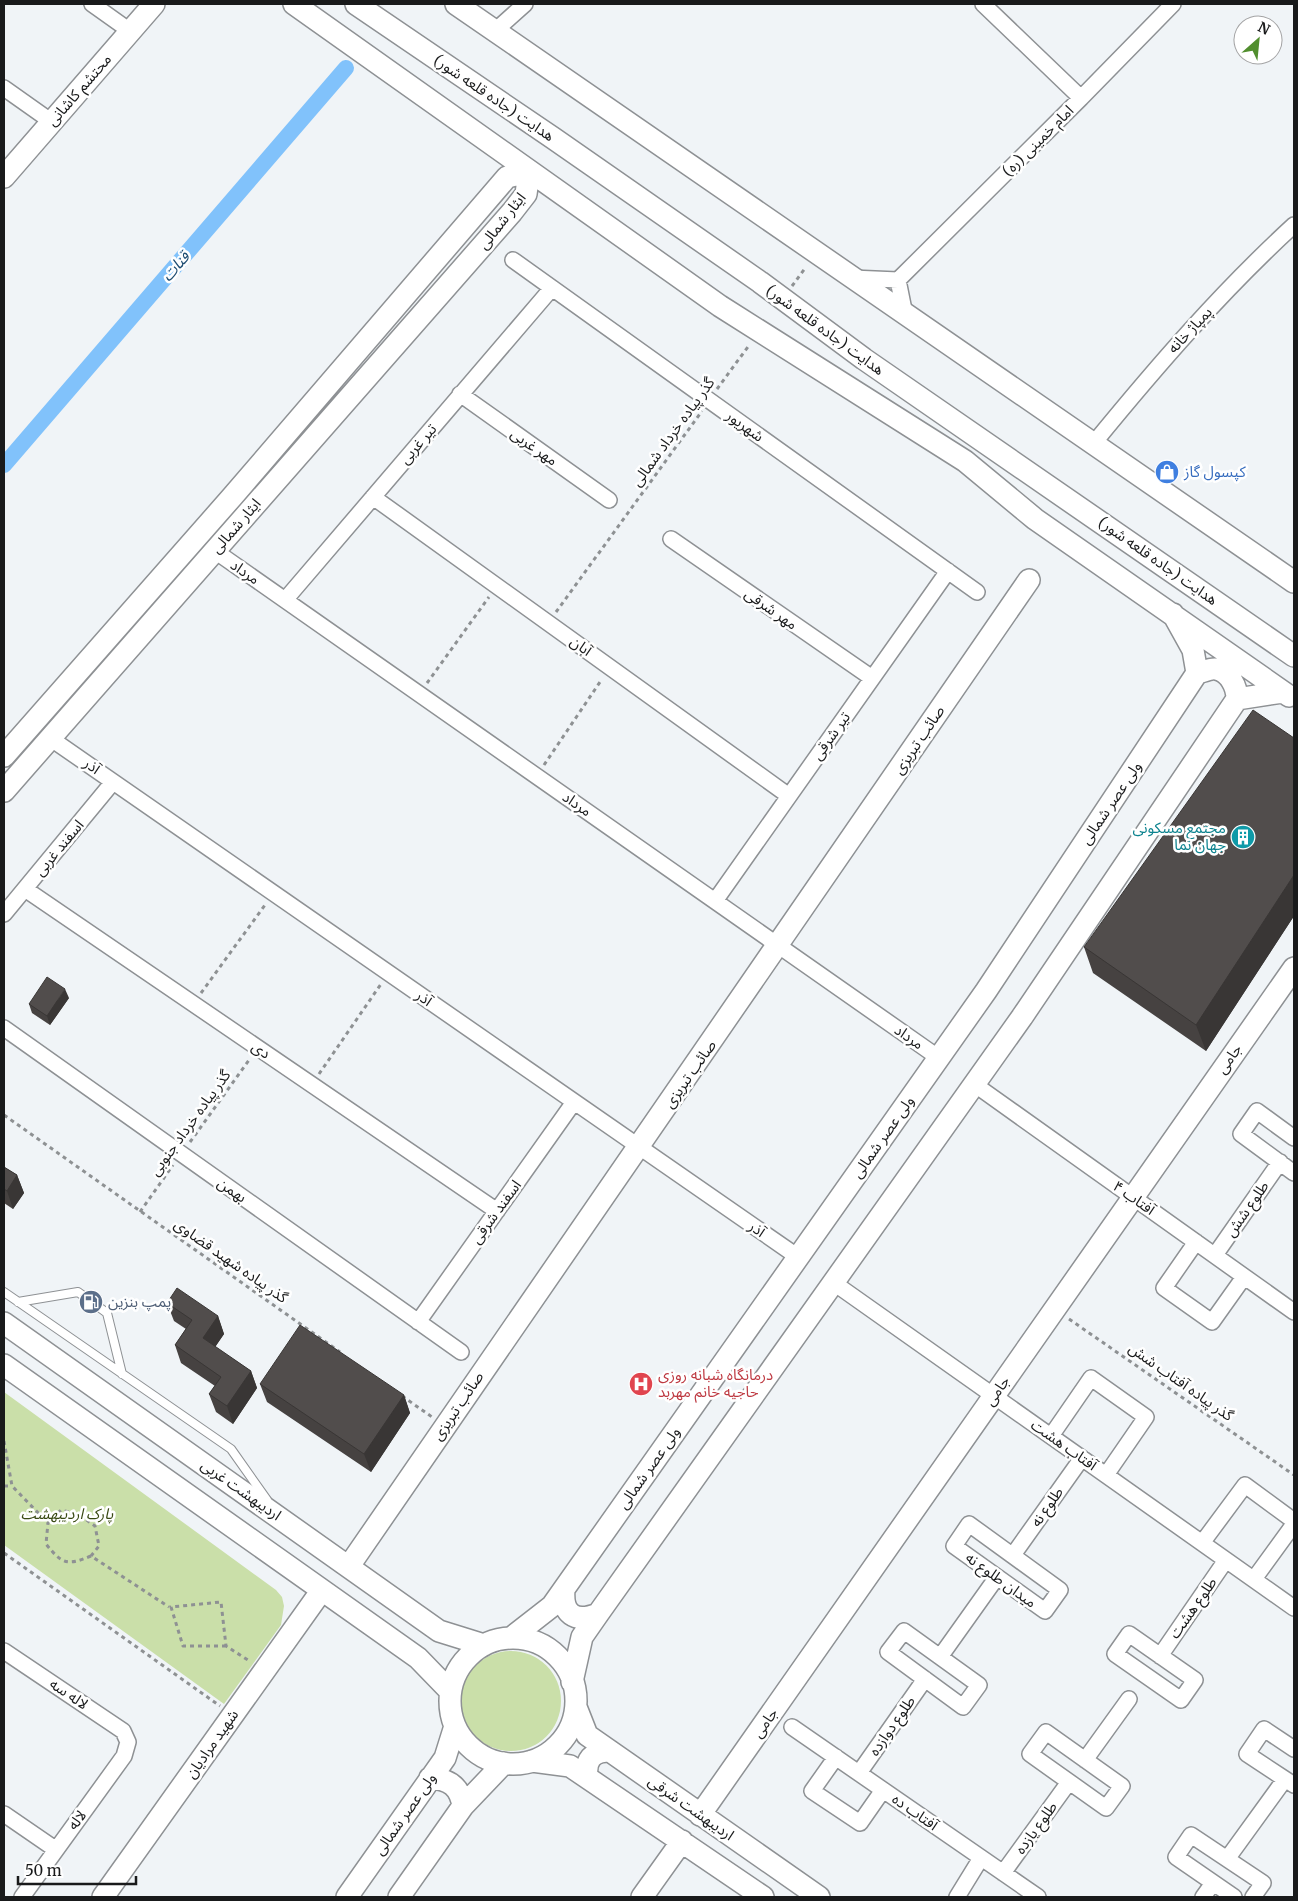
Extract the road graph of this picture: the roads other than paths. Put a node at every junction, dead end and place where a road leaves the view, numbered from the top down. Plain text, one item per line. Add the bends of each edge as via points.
1 (92, 4) edge
2 (154, 4) edge
3 (294, 4) edge
4 (356, 4) edge
5 (456, 4) edge
6 (525, 4) edge
7 (983, 4) edge
8 (1173, 4) edge
9 (496, 30) junction
10 (130, 31) junction
11 (4, 88) edge
12 (1081, 98) junction
13 (52, 122) junction
14 (529, 172) junction
15 (4, 177) edge
16 (1294, 225) edge
17 (513, 260) dead end
18 (851, 278) junction
19 (898, 280) junction
20 (760, 282) junction
21 (552, 288) junction
22 (905, 315) junction
23 (460, 394) junction
24 (1094, 443) junction
25 (964, 461) junction
26 (373, 497) junction
27 (609, 500) dead end
28 (671, 539) dead end
29 (215, 551) junction
30 (948, 571) junction
31 (1029, 580) dead end
32 (1294, 582) edge
33 (977, 592) dead end
34 (284, 600) junction
35 (1173, 614) junction
36 (119, 625) junction
37 (136, 640) junction
38 (1294, 656) edge
39 (1197, 673) junction
40 (872, 678) junction
41 (1288, 696) edge
42 (1237, 699) junction
43 (50, 738) junction
44 (4, 756) edge
45 (114, 782) junction
46 (4, 791) edge
47 (789, 796) junction
48 (25, 889) junction
49 (715, 901) junction
50 (4, 914) edge
51 (779, 946) junction
52 (1294, 968) edge
53 (4, 1028) edge
54 (939, 1058) junction
55 (974, 1084) junction
56 (574, 1102) junction
57 (1294, 1138) edge
58 (640, 1147) junction
59 (1280, 1162) junction
60 (1294, 1173) edge
61 (1132, 1197) junction
62 (497, 1211) junction
63 (1196, 1242) junction
64 (1215, 1255) junction
65 (798, 1257) junction
66 (1244, 1277) junction
67 (834, 1283) junction
68 (4, 1292) edge
69 (18, 1302) junction
70 (1294, 1312) edge
71 (418, 1322) junction
72 (4, 1323) edge
73 (461, 1352) dead end
74 (4, 1365) edge
75 (122, 1374) junction
76 (993, 1395) junction
77 (1051, 1436) junction
78 (1082, 1458) junction
79 (1106, 1475) junction
80 (280, 1518) junction
81 (1294, 1522) edge
82 (1202, 1543) junction
83 (1013, 1555) junction
84 (1226, 1560) junction
85 (348, 1566) junction
86 (997, 1577) junction
87 (1254, 1579) junction
88 (564, 1589) junction
89 (322, 1590) junction
90 (1294, 1608) edge
91 (598, 1614) junction
92 (432, 1626) junction
93 (511, 1638) junction
94 (484, 1645) junction
95 (404, 1648) junction
96 (4, 1651) edge
97 (1160, 1656) junction
98 (940, 1657) junction
99 (925, 1679) junction
100 (572, 1682) junction
101 (450, 1691) junction
102 (1130, 1699) dead end
103 (576, 1707) junction
104 (455, 1726) junction
105 (792, 1727) dead end
106 (128, 1742) joint
107 (1294, 1749) edge
108 (610, 1751) junction
109 (836, 1757) junction
110 (1085, 1760) junction
111 (532, 1761) junction
112 (504, 1763) junction
113 (859, 1773) junction
114 (587, 1777) junction
115 (430, 1778) junction
116 (1069, 1782) junction
117 (1290, 1782) edge
118 (883, 1790) junction
119 (463, 1806) junction
120 (4, 1814) edge
121 (700, 1815) junction
122 (682, 1841) junction
123 (55, 1850) junction
124 (981, 1858) junction
125 (1227, 1859) junction
126 (1003, 1873) junction
127 (1213, 1883) junction
128 (1030, 1895) edge
129 (22, 1897) edge
130 (103, 1897) edge
131 (347, 1897) edge
132 (399, 1897) edge
133 (642, 1897) edge
134 (763, 1897) edge
135 (819, 1897) edge
136 (957, 1897) edge
137 (1203, 1897) edge
138 (1234, 1897) edge
139 (1253, 1897) edge

1 - 10 street
2 - 10 main road, محتشم کاشانی
3 - 14 main road
4 - 20 main road, هدایت (جاده قلعه شور)
5 - 9 main road
6 - 9 street
7 - 12 street, امام خمینی (ره)
8 - 12 street
9 - 18 main road
10 - 13 main road, محتشم کاشانی
11 - 13 street
12 - 19 street, امام خمینی (ره)
13 - 15 main road, محتشم کاشانی
14 - 25 main road via 720,306
14 - 29 main road, ایثار شمالی via 526,194 512,212
14 - 36 main road, ایثار شمالی via 507,177
16 - 24 street, پمپاژ خانه via 1255,261 1167,354
17 - 21 street, شهریور
18 - 19 street
18 - 22 main road
19 - 22 street
20 - 25 main road
20 - 38 main road, هدایت (جاده قلعه شور) via 864,359
21 - 23 street, تیر غربی
21 - 30 street, شهریور
22 - 24 main road
23 - 26 street, تیر غربی
23 - 27 street, مهر غربی
24 - 32 main road
25 - 35 main road via 1035,519
26 - 34 street, تیر غربی
26 - 47 street, آبان
28 - 40 street, مهر شرقی
29 - 34 street, مرداد
29 - 37 main road, ایثار شمالی
30 - 33 street, شهریور
30 - 40 street, تیر شرقی
31 - 51 main road, صائب تبریزی
34 - 49 street, مرداد
35 - 39 main road via 1193,650
35 - 41 main road
36 - 37 main road
36 - 44 main road, ایثار شمالی
37 - 43 main road, ایثار شمالی
39 - 42 main road via 1216,669 1228,675 1237,690
39 - 54 main road, ولی عصر شمالی
40 - 47 street, تیر شرقی
41 - 42 main road
42 - 55 main road
43 - 45 street, آذر
43 - 46 main road, ایثار شمالی
45 - 48 street, اسفند غربی
45 - 56 street, آذر
47 - 49 street, تیر شرقی
48 - 50 street, اسفند غربی
48 - 62 street, دی
49 - 51 street, مرداد
51 - 54 street, مرداد
51 - 58 main road, صائب تبریزی
52 - 61 main road, جامی
53 - 71 street, بهمن
54 - 65 main road, ولی عصر شمالی
55 - 61 street, آفتاب ۴
55 - 67 main road
56 - 58 street, آذر
56 - 62 street, اسفند شرقی
57 - 59 street via 1258,1111 1241,1134
58 - 65 street, آذر
58 - 85 main road, صائب تبریزی
59 - 60 street
59 - 64 street, طلوع شش
61 - 63 street, آفتاب ۴
61 - 76 main road, جامی
62 - 71 street, اسفند شرقی
63 - 64 street, آفتاب ۴
63 - 66 street via 1164,1288 1212,1322
64 - 66 street, آفتاب ۴
65 - 88 main road, ولی عصر شمالی
66 - 70 street, آفتاب ۴
67 - 76 street, آفتاب هشت
67 - 91 main road
68 - 69 lane
69 - 75 lane
69 - 75 lane via 78,1292 107,1313
71 - 73 street, بهمن
72 - 80 main road, اردیبهشت غربی
74 - 89 main road
75 - 80 lane via 231,1449
76 - 77 street, آفتاب هشت
76 - 121 main road, جامی
77 - 78 street, آفتاب هشت
77 - 79 street via 1091,1378 1146,1417
78 - 79 street, آفتاب هشت
78 - 83 street, طلوع نه
79 - 82 street, آفتاب هشت
80 - 85 main road, اردیبهشت غربی
81 - 82 street via 1245,1485
81 - 87 street
82 - 84 street, آفتاب هشت
83 - 86 street, میدان طلوع نه via 969,1524 954,1546
83 - 86 street, میدان طلوع نه via 1060,1590 1045,1611
84 - 87 street, آفتاب هشت
84 - 97 street, طلوع هشت
85 - 92 main road, اردیبهشت غربی
86 - 98 street
87 - 90 street, آفتاب هشت
88 - 91 main road via 563,1604 571,1615 585,1619
88 - 93 main road, ولی عصر شمالی via 552,1606
89 - 95 main road
89 - 130 main road, شهید مرادیان
91 - 100 main road via 582,1637
92 - 94 main road, اردیبهشت غربی
92 - 95 main road via 429,1639 418,1647
93 - 94 main road
93 - 100 main road via 545,1646 559,1658
94 - 101 main road via 464,1660
95 - 101 main road
96 - 106 street, لاله سه via 123,1731
97 - 97 street via 1129,1634 1115,1654 1181,1700 1195,1680
98 - 99 street via 904,1631 888,1652
98 - 99 street via 978,1685 963,1707
99 - 113 street, طلوع دوازده
100 - 103 main road
101 - 104 main road via 450,1709
102 - 110 street
103 - 108 main road, اردیبهشت شرقی via 587,1735
103 - 111 main road via 562,1741
104 - 112 main road via 464,1742 478,1754
104 - 115 main road, ولی عصر شمالی via 445,1758
105 - 109 street, آفتاب ده
106 - 123 street, لاله via 124,1756
107 - 117 street via 1264,1728 1247,1754
108 - 114 main road via 599,1751 590,1757
108 - 121 main road, اردیبهشت شرقی
109 - 113 street, آفتاب ده
109 - 118 street via 812,1791 860,1824
110 - 116 street via 1122,1786 1106,1808
110 - 116 street via 1046,1732 1030,1754
111 - 112 main road
111 - 114 main road via 570,1766
112 - 119 main road
113 - 118 street, آفتاب ده
114 - 122 main road
115 - 119 main road via 443,1778 454,1784 461,1794
115 - 131 main road, ولی عصر شمالی
116 - 126 street, طلوع یازده
117 - 125 street
118 - 124 street, آفتاب ده
119 - 132 main road
120 - 123 street
121 - 135 main road, اردیبهشت شرقی
122 - 133 main road
122 - 134 main road
123 - 129 street, لاله
124 - 126 street, آفتاب ده
124 - 136 street
125 - 127 street via 1191,1835 1176,1857
125 - 139 street via 1262,1883
126 - 128 street, آفتاب ده
127 - 137 street
127 - 138 street

